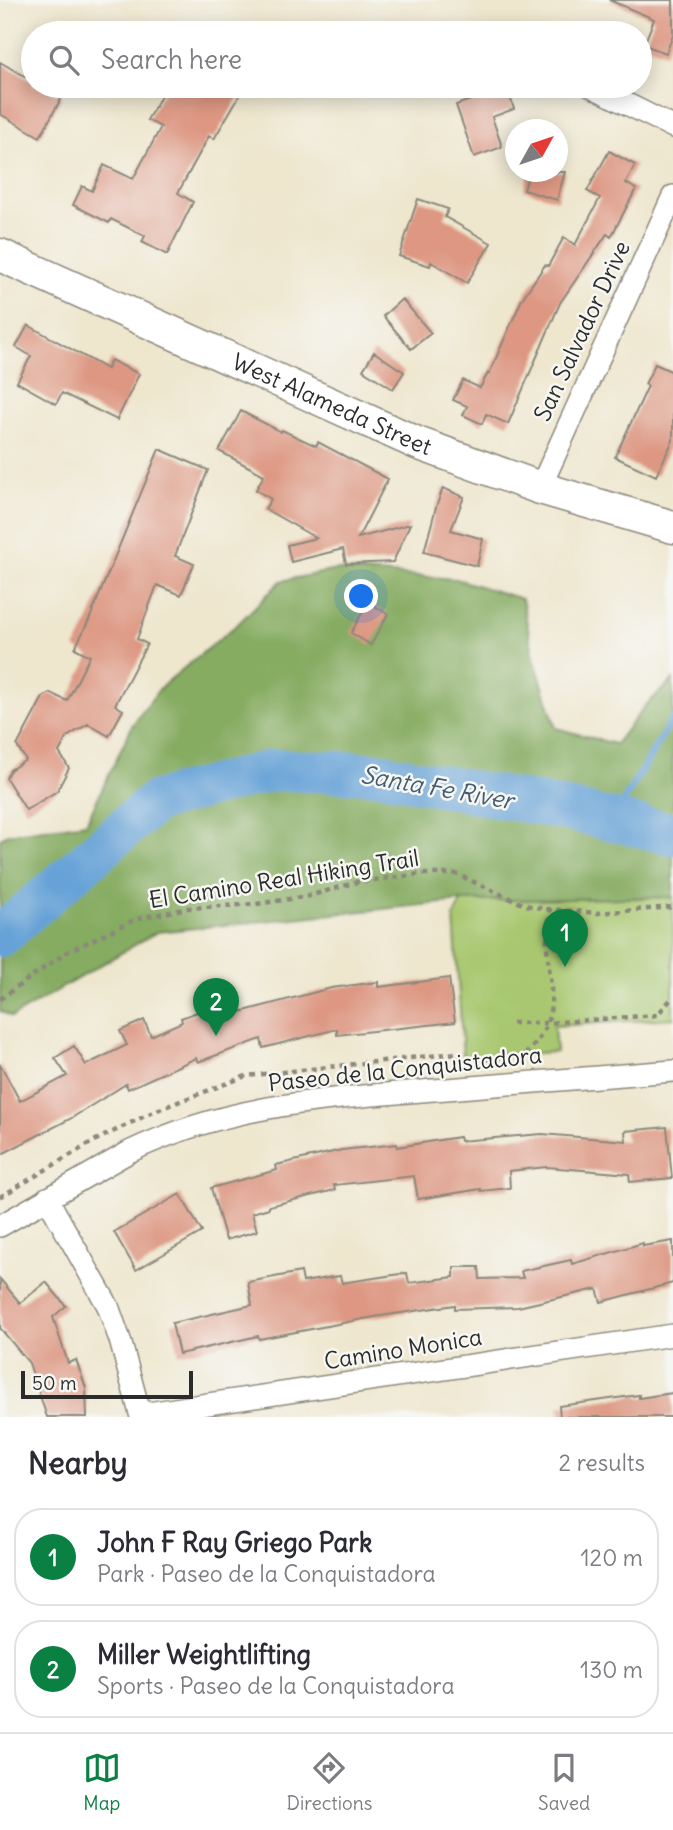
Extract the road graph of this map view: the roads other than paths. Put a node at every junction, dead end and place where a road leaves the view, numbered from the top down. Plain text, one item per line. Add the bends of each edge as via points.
1 (615, 98) edge
2 (673, 127) edge
3 (673, 196) edge
4 (0, 255) edge
5 (540, 488) junction
6 (673, 527) edge
7 (673, 1071) edge
8 (47, 1198) junction
9 (0, 1226) edge
10 (673, 1335) edge
11 (141, 1416) edge

1 - 2 street
3 - 5 street, San Salvador Drive
4 - 5 street, West Alameda Street via 379,427
5 - 6 street, West Alameda Street
7 - 8 street, Paseo de la Conquistadora via 299,1101 231,1115 151,1141
8 - 9 street, Paseo de la Conquistadora
8 - 11 street via 108,1306
10 - 11 street, Camino Monica

